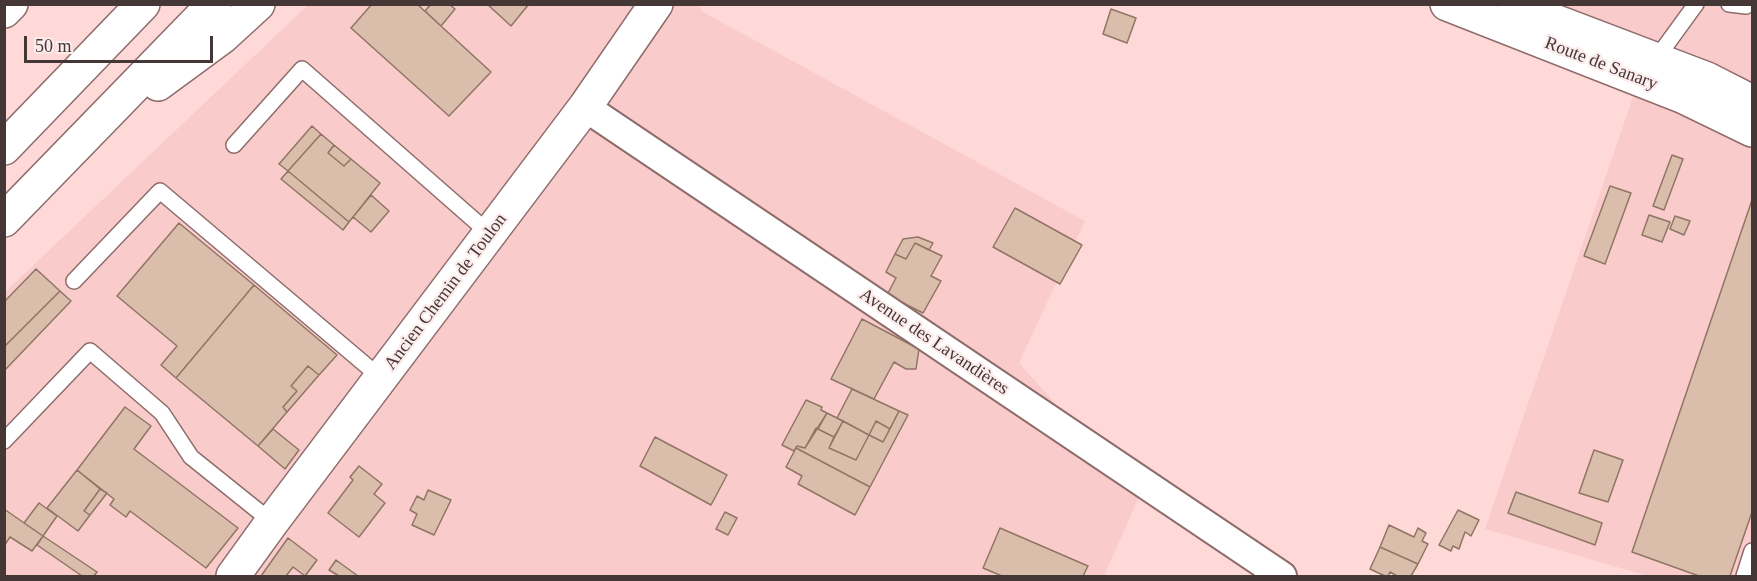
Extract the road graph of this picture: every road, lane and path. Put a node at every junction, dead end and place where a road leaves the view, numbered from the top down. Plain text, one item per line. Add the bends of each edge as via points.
1 (11, 4) edge
2 (130, 4) edge
3 (143, 4) edge
4 (214, 4) edge
5 (258, 4) edge
6 (656, 4) edge
7 (1447, 4) edge
8 (1696, 4) edge
9 (1730, 4) edge
10 (1746, 6) dead end
11 (4, 11) edge
12 (1501, 15) edge
13 (1656, 59) junction
14 (76, 73) junction
15 (1684, 97) junction
16 (1752, 102) edge
17 (585, 108) junction
18 (1752, 130) edge
19 (82, 141) junction
20 (234, 145) dead end
21 (4, 148) edge
22 (4, 220) edge
23 (490, 234) junction
24 (74, 281) dead end
25 (381, 378) junction
26 (4, 441) edge
27 (272, 522) junction
28 (1752, 551) edge
29 (233, 576) edge
30 (1282, 576) edge
31 (1744, 576) edge

1 - 11 main road
2 - 14 main road
3 - 14 main road
4 - 19 main road
5 - 19 main road via 222,37
6 - 17 main road, Ancien Chemin de Toulon
7 - 12 main road, Route de Sanary
8 - 13 lane
9 - 10 lane
12 - 13 main road, Route de Sanary
12 - 15 main road, Route de Sanary
13 - 15 lane
13 - 16 main road, Route de Sanary
14 - 21 main road
15 - 18 main road, Route de Sanary
17 - 23 main road, Ancien Chemin de Toulon
17 - 30 street, Avenue des Lavandières
19 - 22 main road
20 - 23 lane via 302,69
23 - 25 main road, Ancien Chemin de Toulon
24 - 25 lane via 160,191
25 - 27 main road, Ancien Chemin de Toulon
26 - 27 lane via 90,351 162,413 191,457
27 - 29 main road, Ancien Chemin de Toulon
28 - 31 lane

